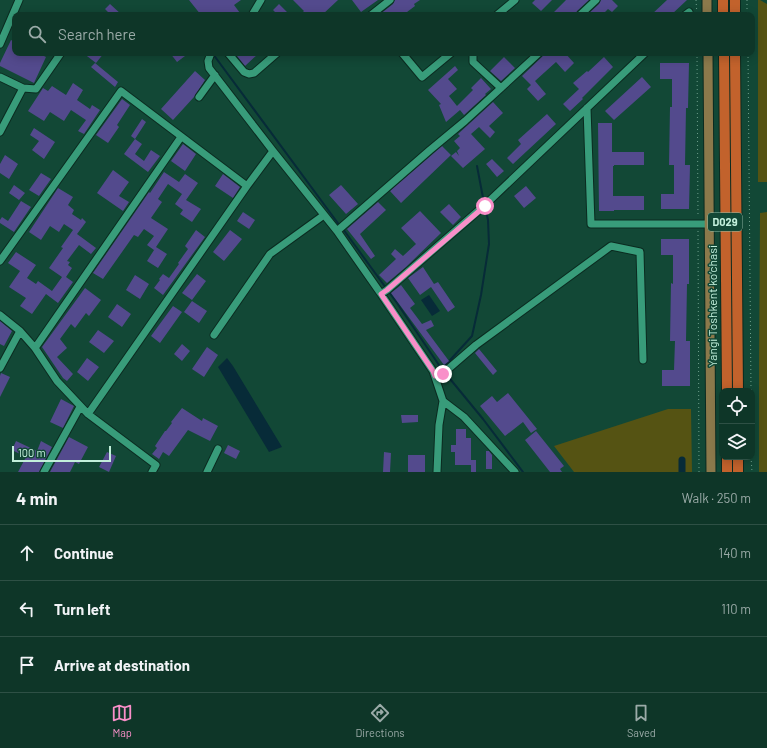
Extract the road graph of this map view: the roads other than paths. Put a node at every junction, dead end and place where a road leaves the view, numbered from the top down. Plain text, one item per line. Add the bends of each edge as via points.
1 (19, 0) edge
2 (261, 0) edge
3 (390, 0) edge
4 (515, 0) edge
5 (596, 0) edge
6 (707, 0) edge
7 (723, 0) edge
8 (735, 0) edge
9 (14, 12) edge
10 (254, 12) edge
11 (375, 12) edge
12 (501, 12) edge
13 (583, 12) edge
14 (708, 12) edge
15 (723, 12) edge
16 (735, 12) edge
17 (12, 16) edge
18 (0, 44) edge
19 (59, 56) edge
20 (210, 56) edge
21 (231, 56) edge
22 (274, 56) edge
23 (404, 56) edge
24 (447, 56) edge
25 (473, 56) edge
26 (536, 56) edge
27 (642, 56) edge
28 (708, 56) edge
29 (724, 56) edge
30 (735, 56) edge
31 (215, 76) junction
32 (0, 77) edge
33 (23, 88) junction
34 (501, 88) junction
35 (199, 97) dead end
36 (588, 108) junction
37 (0, 132) edge
38 (181, 137) junction
39 (273, 151) junction
40 (247, 186) junction
41 (324, 216) junction
42 (709, 224) junction
43 (340, 228) junction
44 (0, 261) edge
45 (381, 294) junction
46 (0, 315) edge
47 (20, 331) junction
48 (214, 335) dead end
49 (35, 348) junction
50 (643, 360) dead end
51 (0, 368) edge
52 (435, 376) junction
53 (727, 388) edge
54 (738, 388) edge
55 (443, 401) junction
56 (80, 407) junction
57 (88, 414) junction
58 (218, 449) dead end
59 (727, 460) edge
60 (738, 460) edge
61 (44, 472) edge
62 (152, 472) edge
63 (207, 472) edge
64 (437, 472) edge
65 (515, 472) edge
66 (711, 472) edge
67 (727, 472) edge
68 (738, 472) edge

1 - 9 street
2 - 10 street
3 - 11 street
4 - 12 street
5 - 13 street
6 - 14 main road
7 - 15 highway
8 - 16 highway
17 - 18 street
19 - 33 street via 36,89
20 - 31 street via 209,68
21 - 22 street via 244,72 249,74 254,73
23 - 24 street via 422,77
25 - 34 street via 473,62
26 - 34 street
27 - 36 street
28 - 42 main road
29 - 53 highway, Yangi Toshkent ko‘chasi / D029
30 - 54 highway, Yangi Toshkent ko‘chasi / D029
31 - 35 street
31 - 39 street
32 - 33 street
33 - 37 street
34 - 43 street
36 - 42 street via 591,224
36 - 45 street via 485,206
38 - 40 street
38 - 44 street via 121,91
38 - 49 street
39 - 40 street
39 - 41 street
40 - 57 street
41 - 43 street
41 - 48 street via 270,254
42 - 66 main road
43 - 45 street
45 - 52 street
46 - 47 street
47 - 49 street
47 - 51 street
49 - 56 street via 57,381
50 - 52 street via 640,252 611,246 476,345 445,372
52 - 55 street
55 - 64 street via 438,425
55 - 65 street via 464,417
56 - 57 street
56 - 61 street
57 - 62 street via 156,465
58 - 63 street
59 - 67 highway
60 - 68 highway

